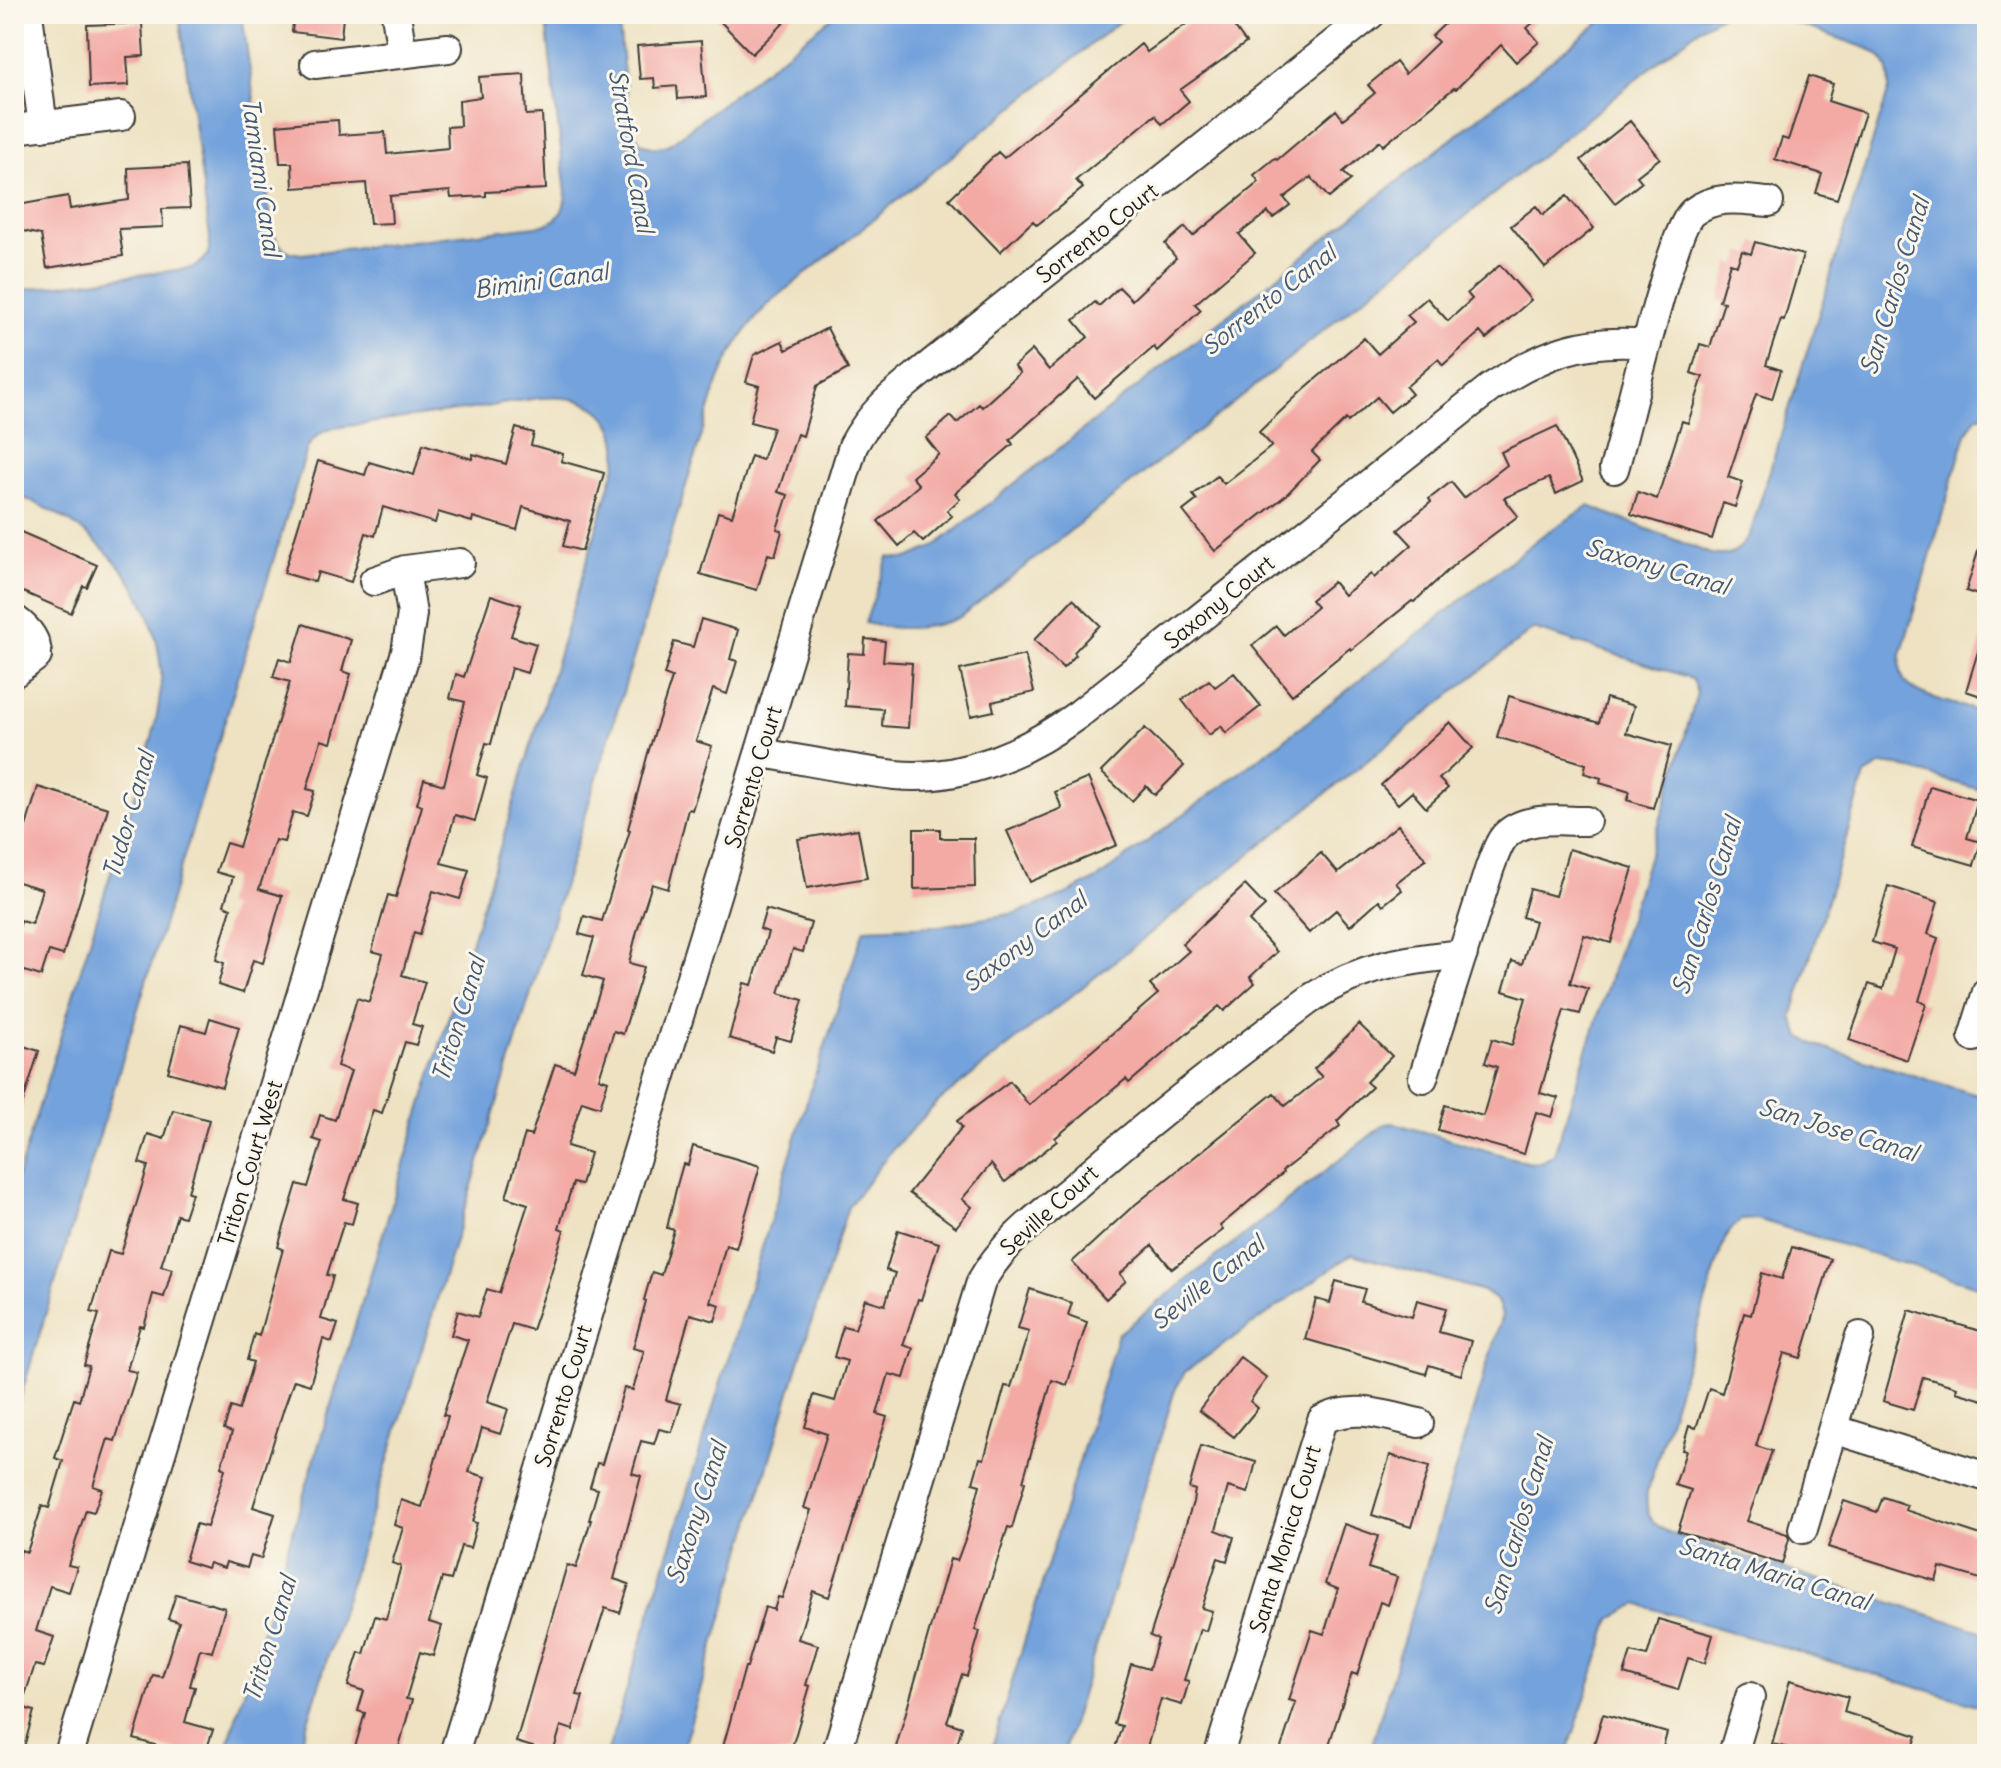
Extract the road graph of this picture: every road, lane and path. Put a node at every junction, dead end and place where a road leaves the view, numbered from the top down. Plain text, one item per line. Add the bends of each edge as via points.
1 (28, 14) edge
2 (396, 14) edge
3 (1371, 14) edge
4 (448, 48) dead end
5 (402, 53) junction
6 (315, 64) dead end
7 (121, 116) dead end
8 (43, 126) junction
9 (14, 129) edge
10 (1769, 202) dead end
11 (1647, 344) junction
12 (1614, 469) dead end
13 (460, 563) dead end
14 (405, 570) junction
15 (374, 581) dead end
16 (14, 619) edge
17 (14, 673) edge
18 (761, 753) junction
19 (1586, 821) dead end
20 (1463, 954) junction
21 (1987, 992) edge
22 (1973, 1037) dead end
23 (1423, 1078) dead end
24 (1860, 1336) dead end
25 (1419, 1423) dead end
26 (1833, 1429) junction
27 (1987, 1477) edge
28 (1803, 1529) dead end
29 (1750, 1697) dead end
30 (69, 1754) edge
31 (454, 1754) edge
32 (836, 1754) edge
33 (1219, 1754) edge
34 (1733, 1754) edge

1 - 8 street
2 - 5 street
3 - 18 street, Sorrento Court via 879,406 853,446
4 - 5 street
5 - 6 street
7 - 8 street
8 - 9 street
10 - 11 street via 1715,199 1690,214
11 - 12 street
11 - 18 street, Saxony Court via 1589,343 1560,350 1490,388 1079,714 1022,750 957,771 897,775
13 - 14 street
14 - 15 street
14 - 30 street, Triton Court West via 412,614 406,652
16 - 17 street via 32,637 37,656
18 - 31 street, Sorrento Court
19 - 20 street via 1537,821 1503,838
20 - 23 street
20 - 32 street, Seville Court via 1376,966 1332,984 1117,1149 993,1260 981,1282
21 - 22 street
24 - 26 street
25 - 33 street, Santa Monica Court via 1350,1411 1322,1420
26 - 27 street
26 - 28 street
29 - 34 street

